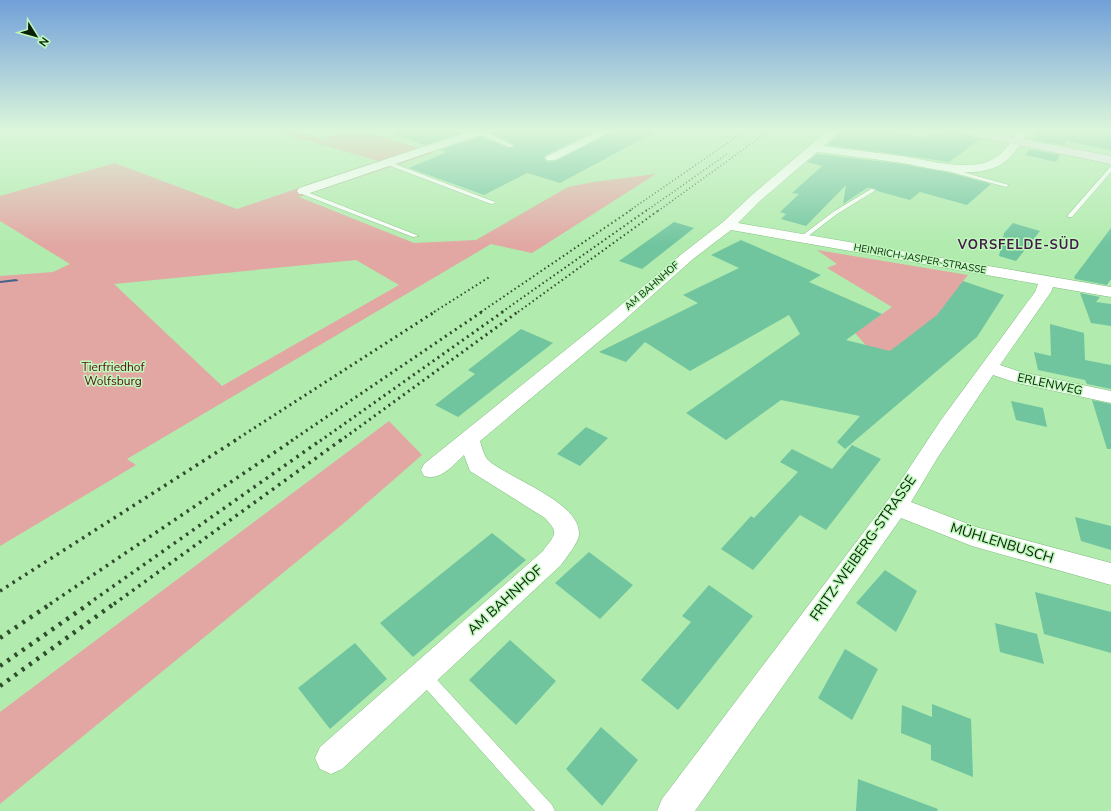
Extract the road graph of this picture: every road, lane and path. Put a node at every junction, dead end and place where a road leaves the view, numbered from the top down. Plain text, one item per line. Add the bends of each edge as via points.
1 (369, 169) edge
2 (402, 169) edge
3 (789, 169) edge
4 (952, 169) edge
5 (1110, 169) edge
6 (1006, 185) dead end
7 (873, 190) dead end
8 (303, 191) joint
9 (493, 203) dead end
10 (1070, 216) dead end
11 (728, 225) junction
12 (415, 236) dead end
13 (801, 239) junction
14 (1047, 282) junction
15 (1111, 292) edge
16 (989, 368) junction
17 (1111, 397) edge
18 (469, 439) junction
19 (432, 470) dead end
20 (896, 506) junction
21 (1111, 574) edge
22 (423, 675) junction
23 (331, 758) dead end
24 (546, 811) edge
25 (674, 811) edge

1 - 8 street
2 - 9 lane
3 - 11 street, AM BAHNHOF
4 - 6 lane
5 - 10 lane
7 - 13 lane via 835,213
8 - 12 lane via 304,194
11 - 13 street, HEINRICH-JASPER-STRASSE
11 - 18 street, AM BAHNHOF
13 - 14 street, HEINRICH-JASPER-STRASSE
14 - 15 street, HEINRICH-JASPER-STRASSE
14 - 16 street, FRITZ-WEIBERG-STRASSE via 1043,292
16 - 17 street, ERLENWEG via 1017,377
16 - 20 street, FRITZ-WEIBERG-STRASSE via 924,458
18 - 19 street, AM BAHNHOF
18 - 22 street, AM BAHNHOF via 478,465 553,511 566,525 567,535 552,558
20 - 21 street, MÜHLENBUSCH via 972,536
20 - 25 street, FRITZ-WEIBERG-STRASSE
22 - 23 street, AM BAHNHOF
22 - 24 lane

